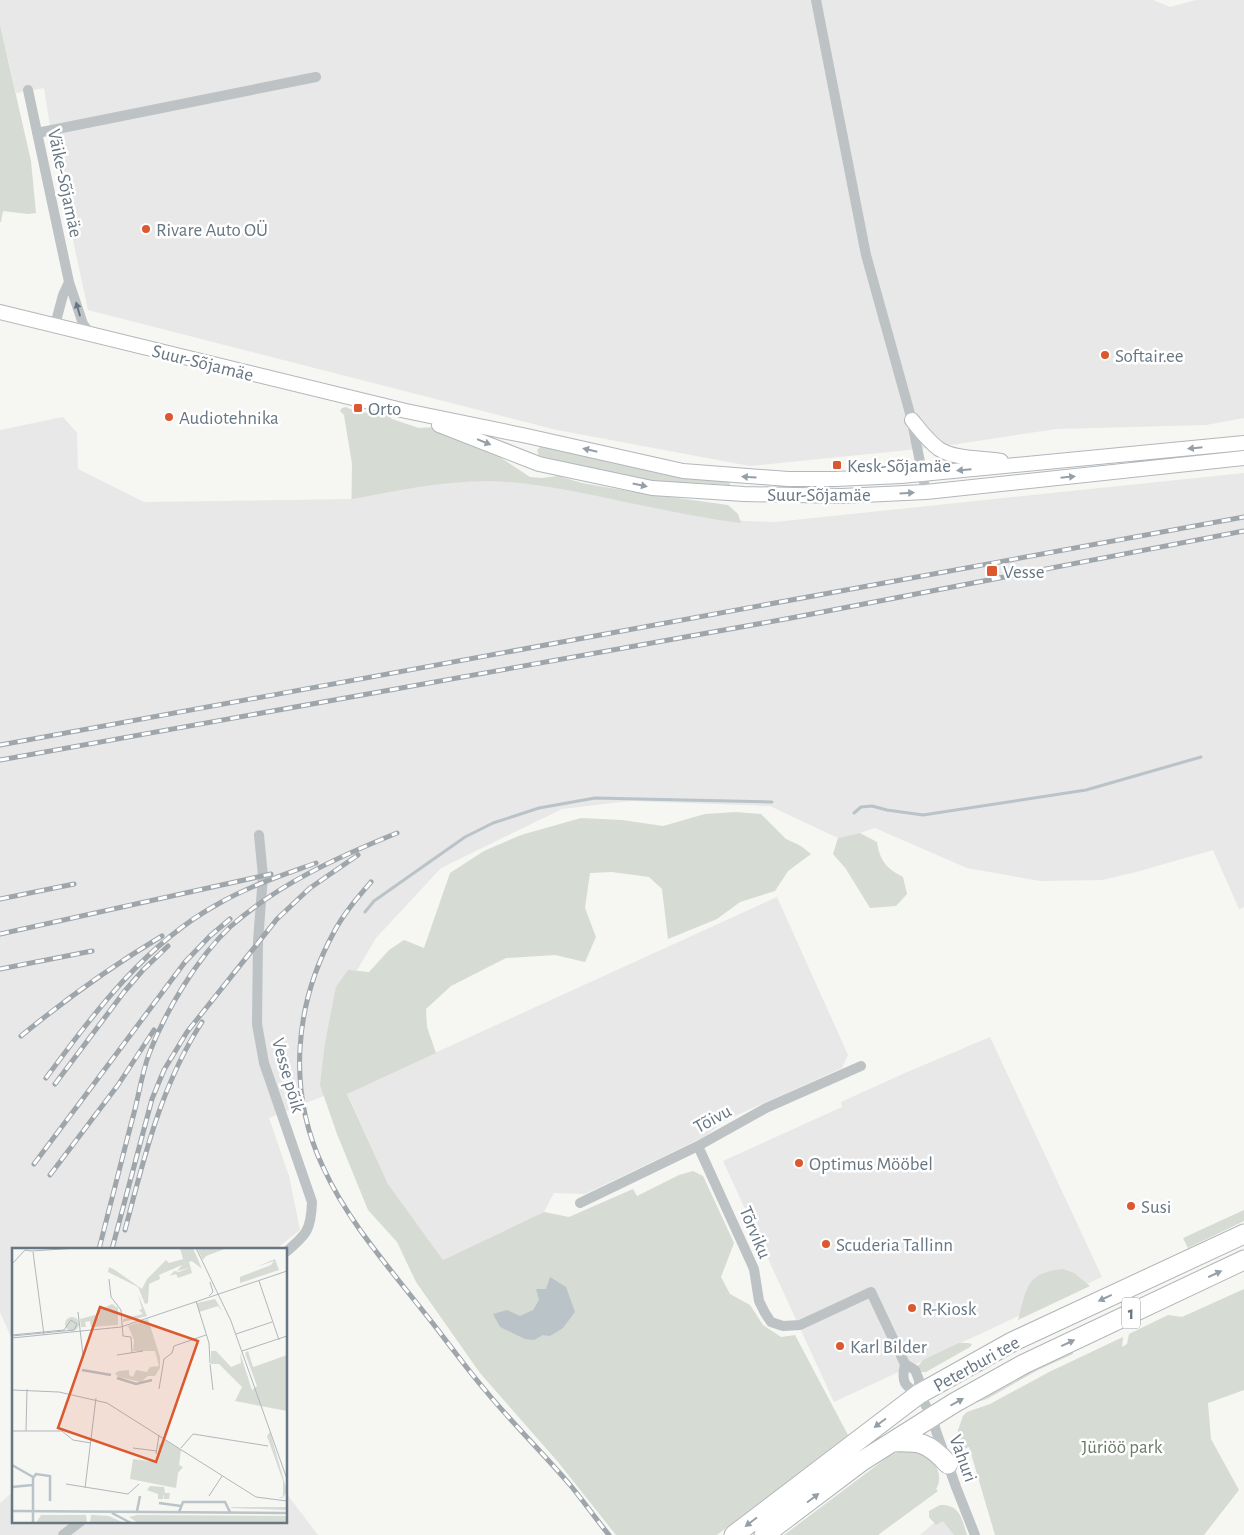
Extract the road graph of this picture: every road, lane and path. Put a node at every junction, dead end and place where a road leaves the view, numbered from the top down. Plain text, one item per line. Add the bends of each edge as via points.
1 (816, 0) edge
2 (316, 77) dead end
3 (28, 90) dead end
4 (37, 133) junction
5 (69, 282) junction
6 (0, 312) edge
7 (55, 326) junction
8 (91, 334) junction
9 (406, 411) junction
10 (912, 420) junction
11 (527, 436) junction
12 (1244, 443) edge
13 (523, 458) junction
14 (1244, 458) edge
15 (1016, 465) junction
16 (923, 474) junction
17 (926, 492) junction
18 (259, 835) dead end
19 (861, 1066) dead end
20 (698, 1146) junction
21 (580, 1203) dead end
22 (1244, 1234) edge
23 (288, 1250) edge
24 (1244, 1260) edge
25 (919, 1394) junction
26 (932, 1416) junction
27 (892, 1442) junction
28 (948, 1464) junction
29 (80, 1522) edge
30 (64, 1535) edge
31 (734, 1535) edge
32 (764, 1535) edge
33 (975, 1535) edge

1 - 10 street via 866,255
2 - 4 street
3 - 4 street, Väike-Sõjamäe
4 - 5 street, Väike-Sõjamäe
5 - 7 street
8 -> 5 street, Väike-Sõjamäe via 83,324
6 - 7 main road, Suur-Sõjamäe
7 - 8 main road, Suur-Sõjamäe
8 - 9 main road, Suur-Sõjamäe
9 - 11 main road, Suur-Sõjamäe
9 -> 13 main road, Suur-Sõjamäe
10 - 15 main road via 927,440 940,450
10 - 16 street
11 - 13 main road
16 -> 11 main road, Suur-Sõjamäe via 807,479 684,471
12 -> 15 main road, Suur-Sõjamäe
13 -> 17 main road, Suur-Sõjamäe via 652,488 842,496
17 -> 14 main road, Suur-Sõjamäe
15 -> 16 main road, Suur-Sõjamäe
16 - 17 street
18 - 23 street, Vesse põik via 263,876 257,1024 264,1063 312,1202 311,1222 302,1238
19 - 20 street, Tõivu via 766,1108
20 - 21 street, Tõivu
20 - 25 street, Tõrviku via 754,1269 759,1301 771,1322 783,1326 800,1325 871,1292 905,1364 915,1370
22 -> 25 highway, Peterburi tee / 1 via 1012,1342
26 -> 24 highway, Peterburi tee / 1 via 1024,1364
25 - 26 street, Vahuri
25 -> 31 highway, Peterburi tee / 1
26 - 27 highway, Peterburi tee / 1
26 - 28 street, Vahuri
27 - 28 highway via 919,1442 938,1452
32 -> 27 highway, Peterburi tee / 1
28 - 33 street, Vahuri
29 - 30 street

